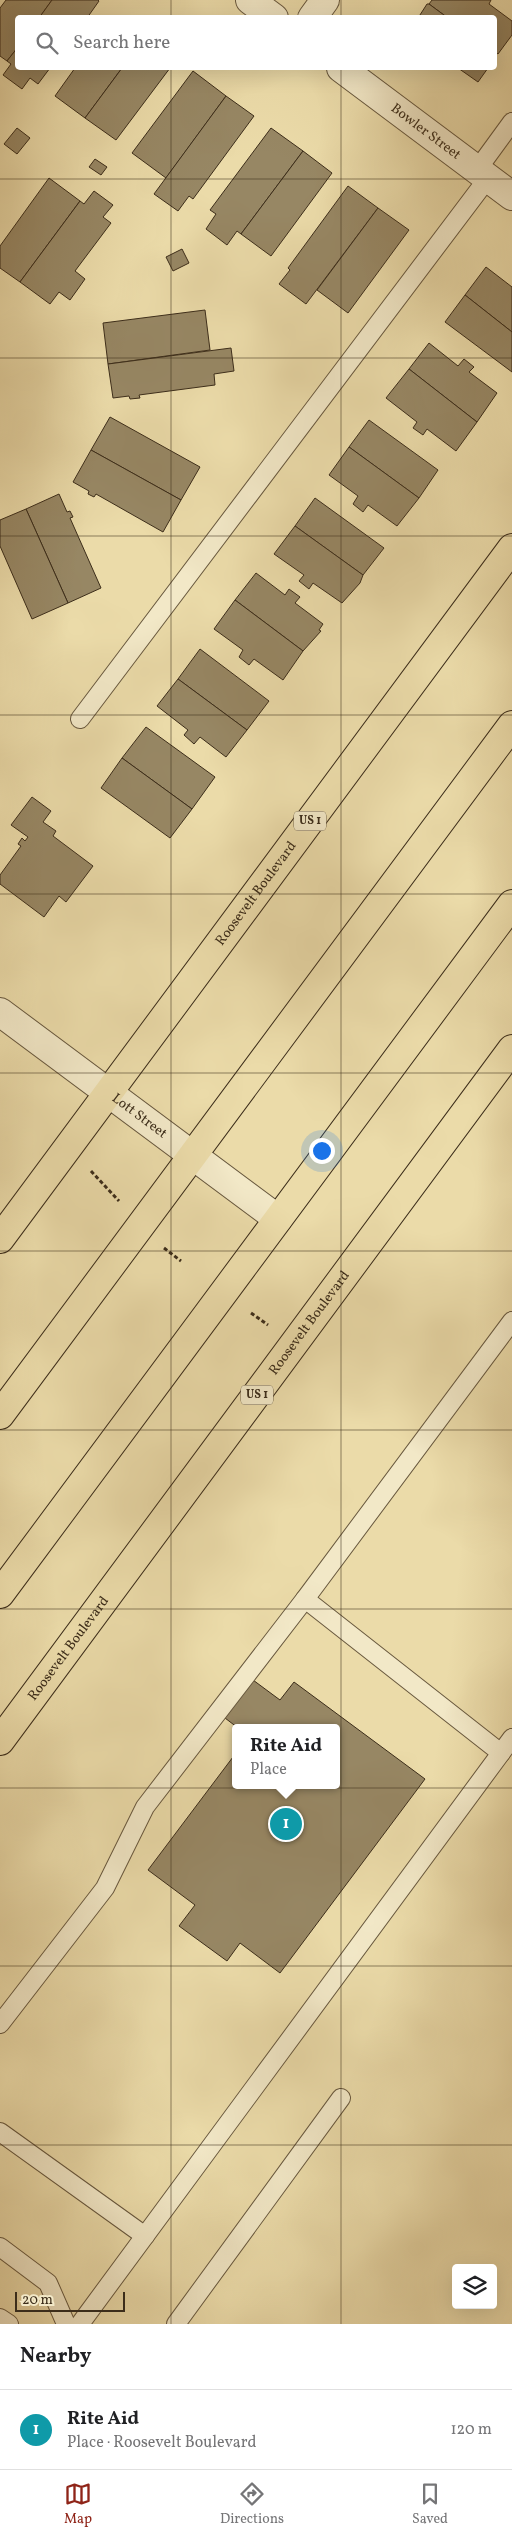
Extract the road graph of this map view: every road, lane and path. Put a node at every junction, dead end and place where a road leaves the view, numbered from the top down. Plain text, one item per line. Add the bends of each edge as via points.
1 (250, 0) edge
2 (325, 0) edge
3 (270, 15) edge
4 (314, 15) edge
5 (344, 70) edge
6 (512, 122) edge
7 (482, 174) junction
8 (512, 196) edge
9 (512, 548) edge
10 (80, 719) dead end
11 (512, 724) edge
12 (512, 904) edge
13 (512, 922) edge
14 (474, 955) junction
15 (2, 1017) edge
16 (512, 1049) edge
17 (108, 1093) junction
18 (192, 1156) junction
19 (90, 1170) dead end
20 (120, 1201) dead end
21 (278, 1218) junction
22 (0, 1239) edge
23 (162, 1246) dead end
24 (181, 1262) dead end
25 (248, 1310) dead end
26 (512, 1321) edge
27 (272, 1329) dead end
28 (0, 1415) edge
29 (0, 1594) edge
30 (306, 1599) junction
31 (512, 1738) edge
32 (0, 1741) edge
33 (501, 1753) junction
34 (0, 2024) edge
35 (341, 2098) dead end
36 (0, 2132) edge
37 (145, 2236) junction
38 (0, 2247) edge
39 (0, 2318) edge
40 (9, 2324) edge
41 (66, 2324) edge
42 (80, 2324) edge
43 (176, 2324) edge

1 - 3 street
2 - 4 street
5 - 7 street, Bowler Street
6 - 7 lane
7 - 8 street, Bowler Street
7 - 10 lane
9 - 17 highway, Roosevelt Boulevard / US 1
11 - 18 highway
12 - 14 highway
13 - 14 highway
14 - 21 highway
15 - 17 street, Lott Street
16 - 32 highway, Roosevelt Boulevard / US 1
17 - 18 street, Lott Street
17 - 22 highway, Roosevelt Boulevard / US 1
18 - 21 street, Lott Street
18 - 28 highway
19 - 20 path
21 - 29 highway
23 - 24 path
25 - 27 path
26 - 30 lane
30 - 33 lane
30 - 34 lane via 145,1807 105,1888
31 - 33 lane
33 - 37 lane
35 - 43 lane
36 - 37 lane
37 - 42 lane
38 - 41 lane via 48,2283
39 - 40 lane

